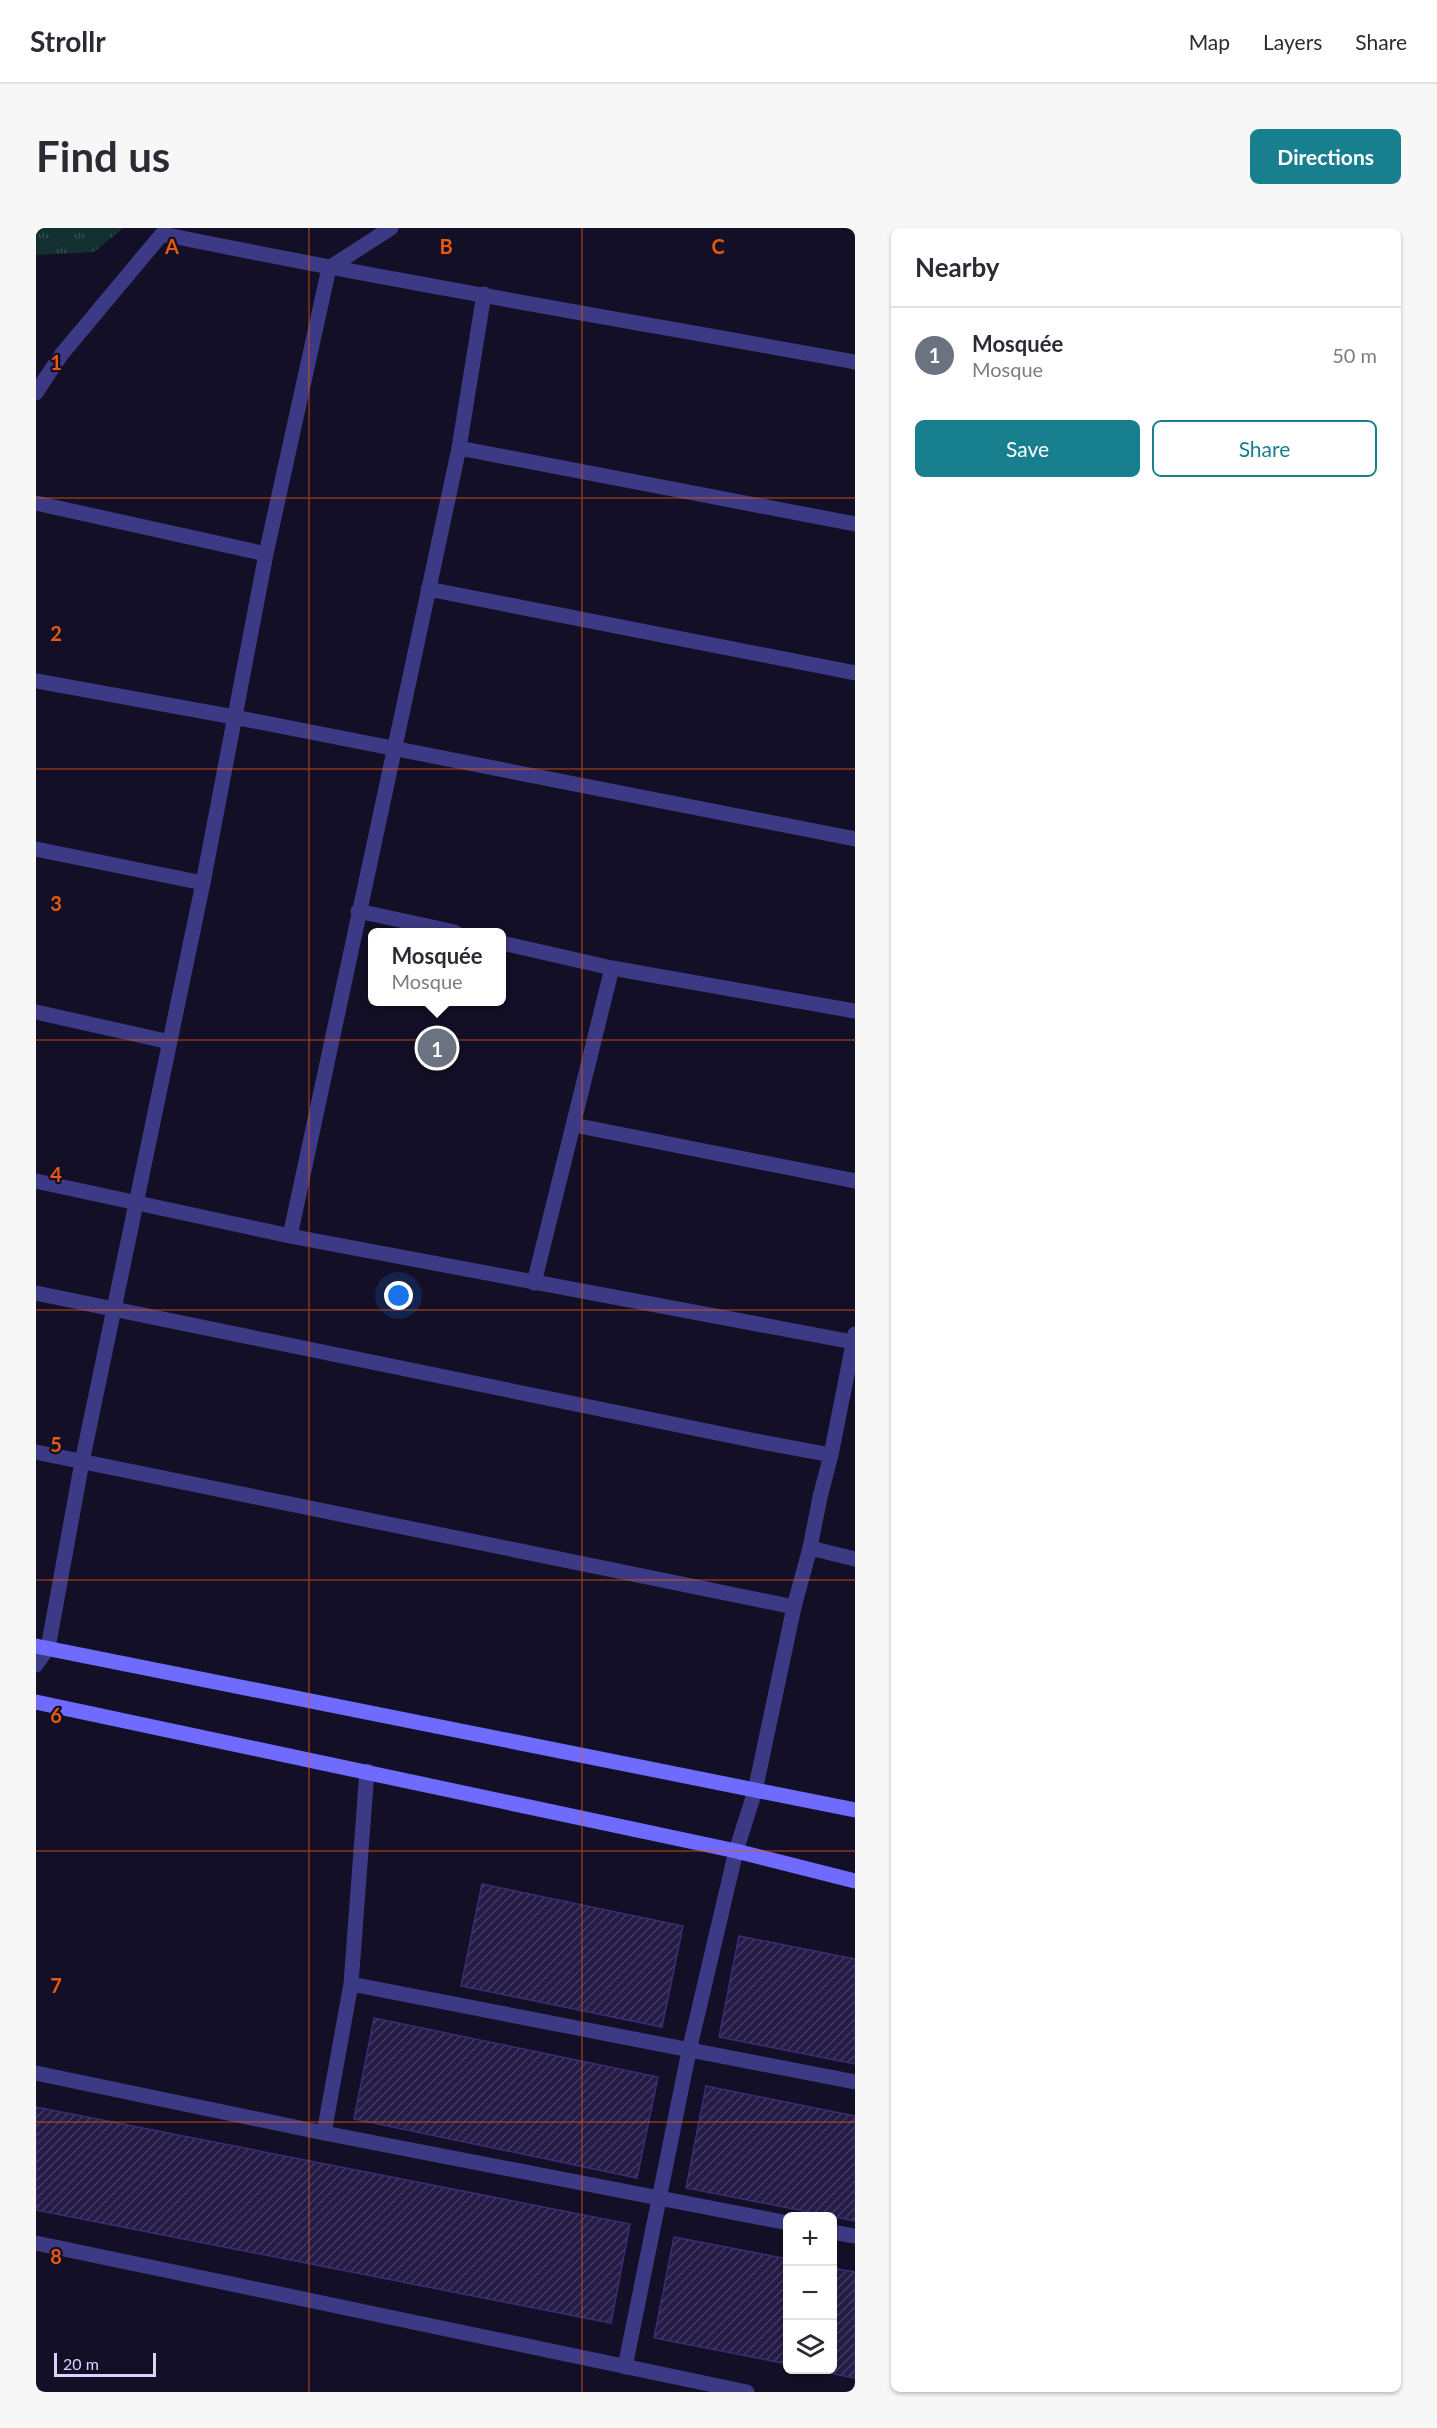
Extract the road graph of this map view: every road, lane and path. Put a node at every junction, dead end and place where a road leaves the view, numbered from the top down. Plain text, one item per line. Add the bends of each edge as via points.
1 (391, 228) edge
2 (165, 231) edge
3 (329, 268) junction
4 (484, 294) junction
5 (855, 362) edge
6 (36, 393) edge
7 (459, 448) junction
8 (36, 503) edge
9 (855, 524) edge
10 (266, 554) junction
11 (428, 589) junction
12 (855, 673) edge
13 (36, 681) edge
14 (234, 717) junction
15 (393, 749) junction
16 (855, 839) edge
17 (36, 849) edge
18 (203, 884) junction
19 (358, 911) junction
20 (433, 928) edge
21 (506, 944) edge
22 (612, 968) junction
23 (855, 1011) edge
24 (36, 1012) edge
25 (170, 1042) junction
26 (574, 1125) junction
27 (36, 1181) edge
28 (855, 1181) edge
29 (137, 1203) junction
30 (290, 1236) junction
31 (534, 1284) junction
32 (36, 1293) edge
33 (113, 1309) junction
34 (854, 1338) edge
35 (36, 1452) edge
36 (831, 1455) junction
37 (82, 1462) junction
38 (810, 1548) junction
39 (855, 1559) edge
40 (794, 1607) junction
41 (42, 1647) edge
42 (36, 1665) edge
43 (36, 1702) edge
44 (368, 1771) junction
45 (755, 1791) junction
46 (855, 1810) edge
47 (736, 1851) junction
48 (855, 1881) edge
49 (351, 1984) junction
50 (689, 2051) junction
51 (36, 2073) edge
52 (855, 2082) edge
53 (324, 2133) junction
54 (660, 2199) junction
55 (783, 2222) edge
56 (837, 2233) edge
57 (855, 2236) edge
58 (36, 2243) edge
59 (625, 2367) junction
60 (747, 2392) edge

1 - 3 street
2 - 3 street
2 - 6 street via 61,356
3 - 4 street
3 - 10 street
4 - 5 street
4 - 7 street
7 - 9 street
7 - 11 street
8 - 10 street
10 - 14 street
11 - 12 street
11 - 15 street
13 - 14 street
14 - 15 street
14 - 18 street
15 - 16 street
15 - 19 street
17 - 18 street
18 - 25 street
19 - 20 street
19 - 30 street
21 - 22 street
22 - 23 street
22 - 26 street
24 - 25 street
25 - 29 street
26 - 28 street
26 - 31 street
27 - 29 street
29 - 30 street
29 - 33 street
30 - 31 street
31 - 34 street
32 - 33 street
33 - 36 street
33 - 37 street
34 - 36 street
35 - 37 street
36 - 38 street
37 - 40 street
37 - 41 street
38 - 39 street
38 - 40 street
40 - 45 street
41 - 42 street
41 - 45 main road
43 - 44 main road
44 - 47 main road
44 - 49 street
45 - 46 main road
45 - 47 street
47 - 48 main road
47 - 50 street
49 - 50 street
49 - 53 street
50 - 52 street
50 - 54 street
51 - 53 street
53 - 54 street
54 - 55 street
54 - 59 street
56 - 57 street
58 - 59 street
59 - 60 street

